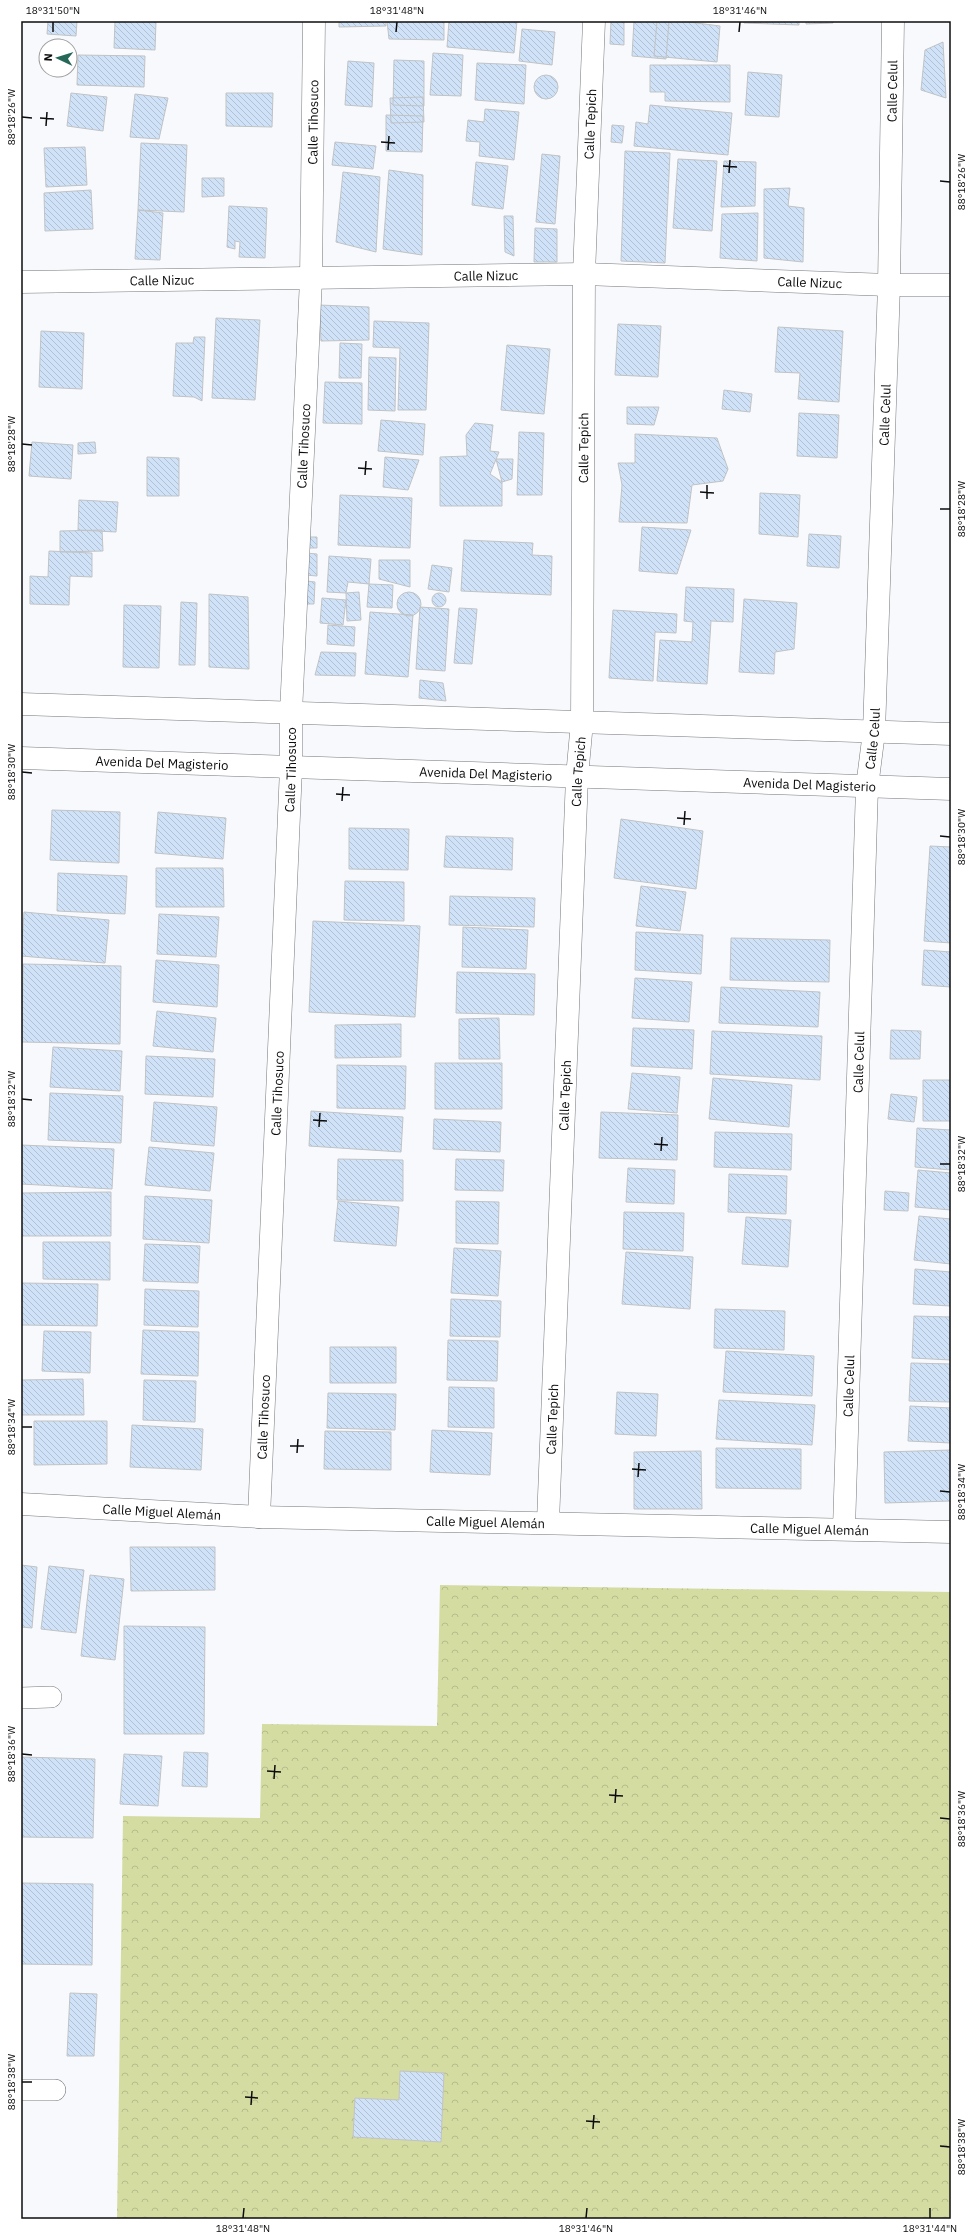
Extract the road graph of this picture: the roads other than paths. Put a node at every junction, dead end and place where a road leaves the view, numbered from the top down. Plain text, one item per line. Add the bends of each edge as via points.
1 (314, 21) edge
2 (594, 21) edge
3 (892, 21) edge
4 (584, 274) junction
5 (311, 279) junction
6 (21, 282) edge
7 (889, 285) junction
8 (951, 285) edge
9 (21, 704) edge
10 (292, 713) junction
11 (582, 722) junction
12 (874, 732) junction
13 (951, 734) edge
14 (21, 758) edge
15 (291, 768) junction
16 (577, 777) junction
17 (867, 787) junction
18 (951, 790) edge
19 (21, 1504) edge
20 (259, 1517) junction
21 (548, 1522) junction
22 (844, 1529) junction
23 (951, 1532) edge
24 (51, 1697) dead end
25 (21, 1698) edge
26 (21, 2090) edge
27 (55, 2090) dead end

1 - 5 street, Calle Tihosuco
2 - 4 street, Calle Tepich
3 - 7 street, Calle Celul
4 - 5 street, Calle Nizuc
4 - 7 street, Calle Nizuc
4 - 11 street, Calle Tepich
5 - 6 street, Calle Nizuc
5 - 10 street, Calle Tihosuco
7 - 8 street, Calle Nizuc
7 - 12 street, Calle Celul
9 - 10 street
10 - 11 street
10 - 15 street, Calle Tihosuco
11 - 12 street
11 - 16 street, Calle Tepich
12 - 13 street
12 - 17 street, Calle Celul
14 - 15 street, Avenida Del Magisterio
15 - 16 street, Avenida Del Magisterio
15 - 20 street, Calle Tihosuco
16 - 17 street, Avenida Del Magisterio
16 - 21 street, Calle Tepich
17 - 18 street, Avenida Del Magisterio
17 - 22 street, Calle Celul
19 - 20 street, Calle Miguel Alemán
20 - 21 street, Calle Miguel Alemán
21 - 22 street, Calle Miguel Alemán
22 - 23 street, Calle Miguel Alemán
24 - 25 lane
26 - 27 lane

